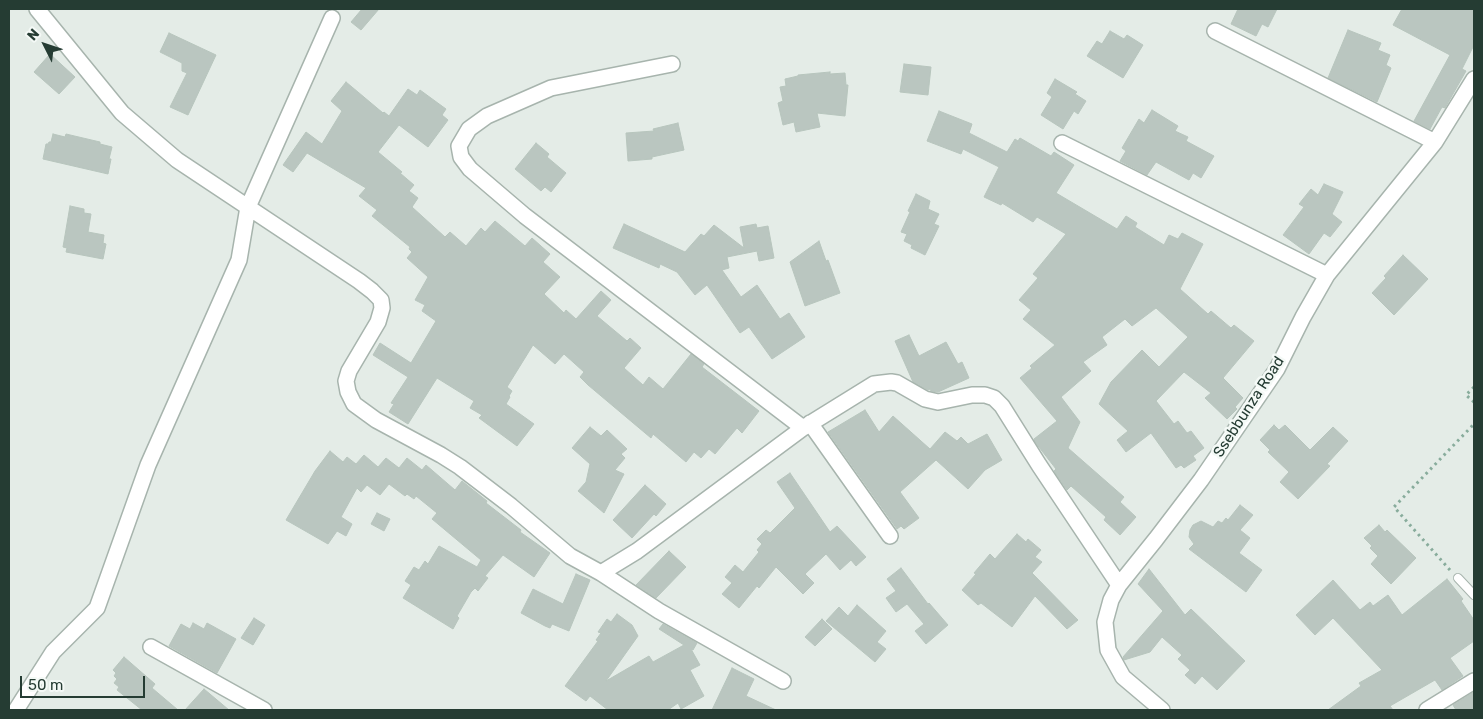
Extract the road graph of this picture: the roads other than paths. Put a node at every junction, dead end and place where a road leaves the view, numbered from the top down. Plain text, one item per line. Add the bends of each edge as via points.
1 (37, 9) edge
2 (332, 18) dead end
3 (1215, 31) dead end
4 (672, 64) dead end
5 (1474, 79) edge
6 (1435, 142) junction
7 (1062, 143) dead end
8 (248, 207) junction
9 (1327, 275) junction
10 (806, 425) junction
11 (890, 536) dead end
12 (601, 574) junction
13 (1458, 578) road end
14 (1119, 585) junction
15 (1474, 595) edge
16 (151, 646) dead end
17 (1474, 680) edge
18 (783, 682) dead end
19 (16, 710) edge
20 (264, 710) edge
21 (1162, 710) edge
22 (1428, 710) edge

1 - 8 street via 122,114 177,160
2 - 8 street
3 - 6 street
4 - 10 street via 551,88 487,116 469,129 459,146 461,157 470,169 525,216
5 - 6 street, Ssebbunza Road
6 - 9 street, Ssebbunza Road
7 - 9 street
8 - 12 street via 359,281 380,300 382,308 378,322 346,381 354,404 376,420 460,467 570,556
8 - 19 street via 239,260 148,465 97,608 54,652
9 - 14 street, Ssebbunza Road via 1277,369 1201,480
10 - 11 street
10 - 12 street via 637,551
10 - 14 street via 874,384 897,383 938,402 972,395 994,398
12 - 18 street
13 - 15 lane
14 - 21 street, Ssebbunza Road via 1105,622 1108,650 1123,676
16 - 20 street
17 - 22 street

